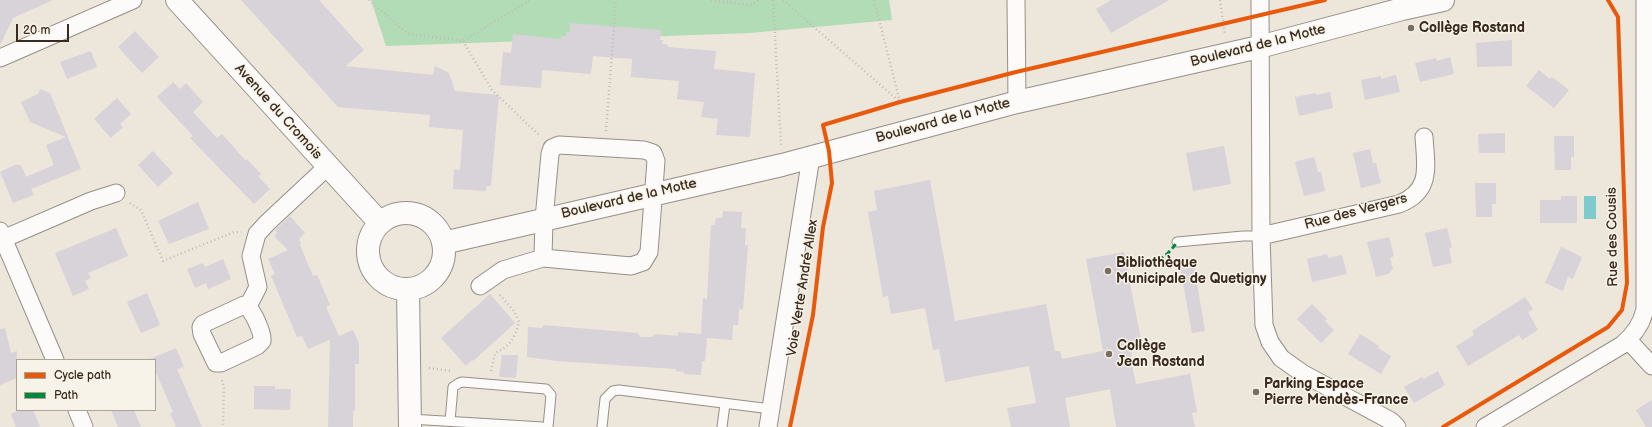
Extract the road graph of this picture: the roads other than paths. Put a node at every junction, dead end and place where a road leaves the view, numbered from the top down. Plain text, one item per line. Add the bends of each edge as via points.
1 (133, 0) edge
2 (177, 0) edge
3 (1016, 0) edge
4 (1260, 0) edge
5 (1443, 0) edge
6 (1645, 0) edge
7 (1260, 47) junction
8 (0, 58) edge
9 (1648, 68) edge
10 (1017, 102) junction
11 (1424, 137) dead end
12 (811, 157) junction
13 (328, 166) junction
14 (116, 193) road end
15 (653, 193) junction
16 (544, 219) junction
17 (380, 223) junction
18 (2, 235) edge
19 (1260, 236) junction
20 (1177, 242) dead end
21 (443, 243) junction
22 (543, 258) junction
23 (488, 287) road end
24 (408, 289) junction
25 (248, 306) junction
26 (1628, 340) junction
27 (55, 359) edge
28 (1652, 366) edge
29 (725, 404) junction
30 (771, 409) junction
31 (77, 411) edge
32 (450, 422) junction
33 (410, 423) edge
34 (84, 427) edge
35 (543, 427) edge
36 (548, 427) edge
37 (602, 427) edge
38 (722, 427) edge
39 (768, 427) edge
40 (1397, 427) edge
41 (1485, 427) edge

1 - 8 street
2 - 13 street, Avenue du Cromois
3 - 10 street
4 - 7 street
5 - 7 street, Boulevard de la Motte
6 - 9 street
7 - 10 street, Boulevard de la Motte
7 - 19 street
9 - 26 street via 1645,309 1639,326
10 - 12 street, Boulevard de la Motte
11 - 19 street, Rue des Vergers via 1425,176 1422,187 1412,198 1399,204
12 - 15 street, Boulevard de la Motte
12 - 30 street
13 - 17 street, Avenue du Cromois
13 - 25 street via 257,234 251,256 258,287
14 - 18 street
15 - 16 street, Boulevard de la Motte
15 - 16 street via 656,161 653,153 559,145 552,148 550,154
15 - 22 street via 649,252 638,265
16 - 21 street, Boulevard de la Motte
16 - 22 street
17 - 21 street via 391,215 414,214 434,225
17 - 24 street via 368,241 367,254 370,266 377,277 387,284 399,289
18 - 27 street
19 - 20 lane
19 - 40 street via 1264,325 1270,342 1281,358 1302,373 1391,421
21 - 24 street via 440,269 423,285
22 - 23 street via 503,270
24 - 33 street
25 - 25 street via 253,313 262,341 257,346 216,363 201,327 241,306
26 - 28 street
26 - 41 street
29 - 30 lane
29 - 37 lane via 613,391 605,399
29 - 38 lane
30 - 39 street
31 - 34 street
32 - 33 lane
32 - 35 lane
32 - 36 lane via 454,387 462,382 546,388 551,395

